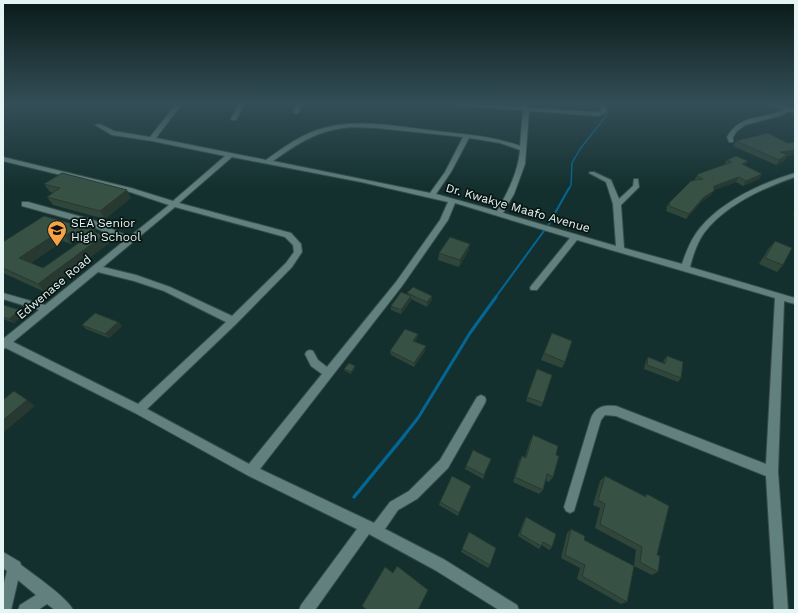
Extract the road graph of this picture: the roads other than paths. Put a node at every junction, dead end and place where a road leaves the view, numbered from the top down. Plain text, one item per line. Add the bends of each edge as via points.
1 (111, 133) edge
2 (157, 133) edge
3 (319, 133) edge
4 (436, 133) edge
5 (524, 133) edge
6 (733, 133) edge
7 (467, 136) junction
8 (524, 138) junction
9 (152, 139) junction
10 (502, 141) junction
11 (731, 141) dead end
12 (524, 149) junction
13 (230, 156) junction
14 (3, 159) edge
15 (268, 161) junction
16 (592, 173) dead end
17 (795, 175) edge
18 (636, 180) dead end
19 (432, 195) junction
20 (452, 201) junction
21 (25, 204) dead end
22 (173, 204) junction
23 (617, 204) junction
24 (499, 214) junction
25 (575, 237) junction
26 (130, 240) junction
27 (620, 249) junction
28 (95, 268) junction
29 (685, 268) junction
30 (534, 288) dead end
31 (3, 296) edge
32 (780, 296) junction
33 (795, 301) edge
34 (45, 310) junction
35 (233, 321) junction
36 (4, 344) edge
37 (310, 354) dead end
38 (329, 373) junction
39 (482, 400) dead end
40 (139, 410) junction
41 (251, 471) junction
42 (772, 472) junction
43 (570, 507) dead end
44 (371, 528) junction
45 (3, 559) edge
46 (15, 567) junction
47 (49, 595) junction
48 (4, 610) edge
49 (25, 610) edge
50 (66, 610) edge
51 (306, 610) edge
52 (512, 610) edge
53 (781, 610) edge

1 - 9 street, Dr. Kwakye Maafo Avenue
2 - 9 street
3 - 15 street
4 - 7 street
5 - 8 street
6 - 11 street
7 - 10 street
7 - 19 street via 448,172
8 - 10 street
8 - 12 street
9 - 13 street, Dr. Kwakye Maafo Avenue
10 - 12 street
12 - 24 street via 520,170
13 - 15 street, Dr. Kwakye Maafo Avenue
13 - 22 street, Edwenase Road
14 - 22 street via 129,189
15 - 19 street, Dr. Kwakye Maafo Avenue
16 - 23 street via 609,181
17 - 29 street via 731,204 715,216 694,242
18 - 23 street via 636,188
19 - 20 street, Dr. Kwakye Maafo Avenue
20 - 24 street, Dr. Kwakye Maafo Avenue
20 - 38 street via 444,220 399,284
21 - 26 street via 90,222
22 - 26 street, Edwenase Road
22 - 35 street via 288,235 297,244 298,252 289,265
23 - 27 street
24 - 25 street, Dr. Kwakye Maafo Avenue
25 - 27 street, Dr. Kwakye Maafo Avenue
25 - 30 street
26 - 28 street, Edwenase Road
27 - 29 street, Dr. Kwakye Maafo Avenue
28 - 34 street, Edwenase Road
28 - 35 street via 167,289
29 - 32 street, Dr. Kwakye Maafo Avenue
31 - 34 street
32 - 33 street, Dr. Kwakye Maafo Avenue
32 - 42 street
34 - 36 street, Edwenase Road
35 - 40 street
36 - 40 street
37 - 38 street via 313,363
38 - 41 street
39 - 44 street via 444,464 413,495 394,506
40 - 41 street
41 - 44 street
42 - 43 street via 609,409 600,412 596,418
42 - 53 street
44 - 51 street
44 - 52 street via 440,565
45 - 46 street
46 - 47 street
46 - 48 street
47 - 49 street
47 - 50 street

